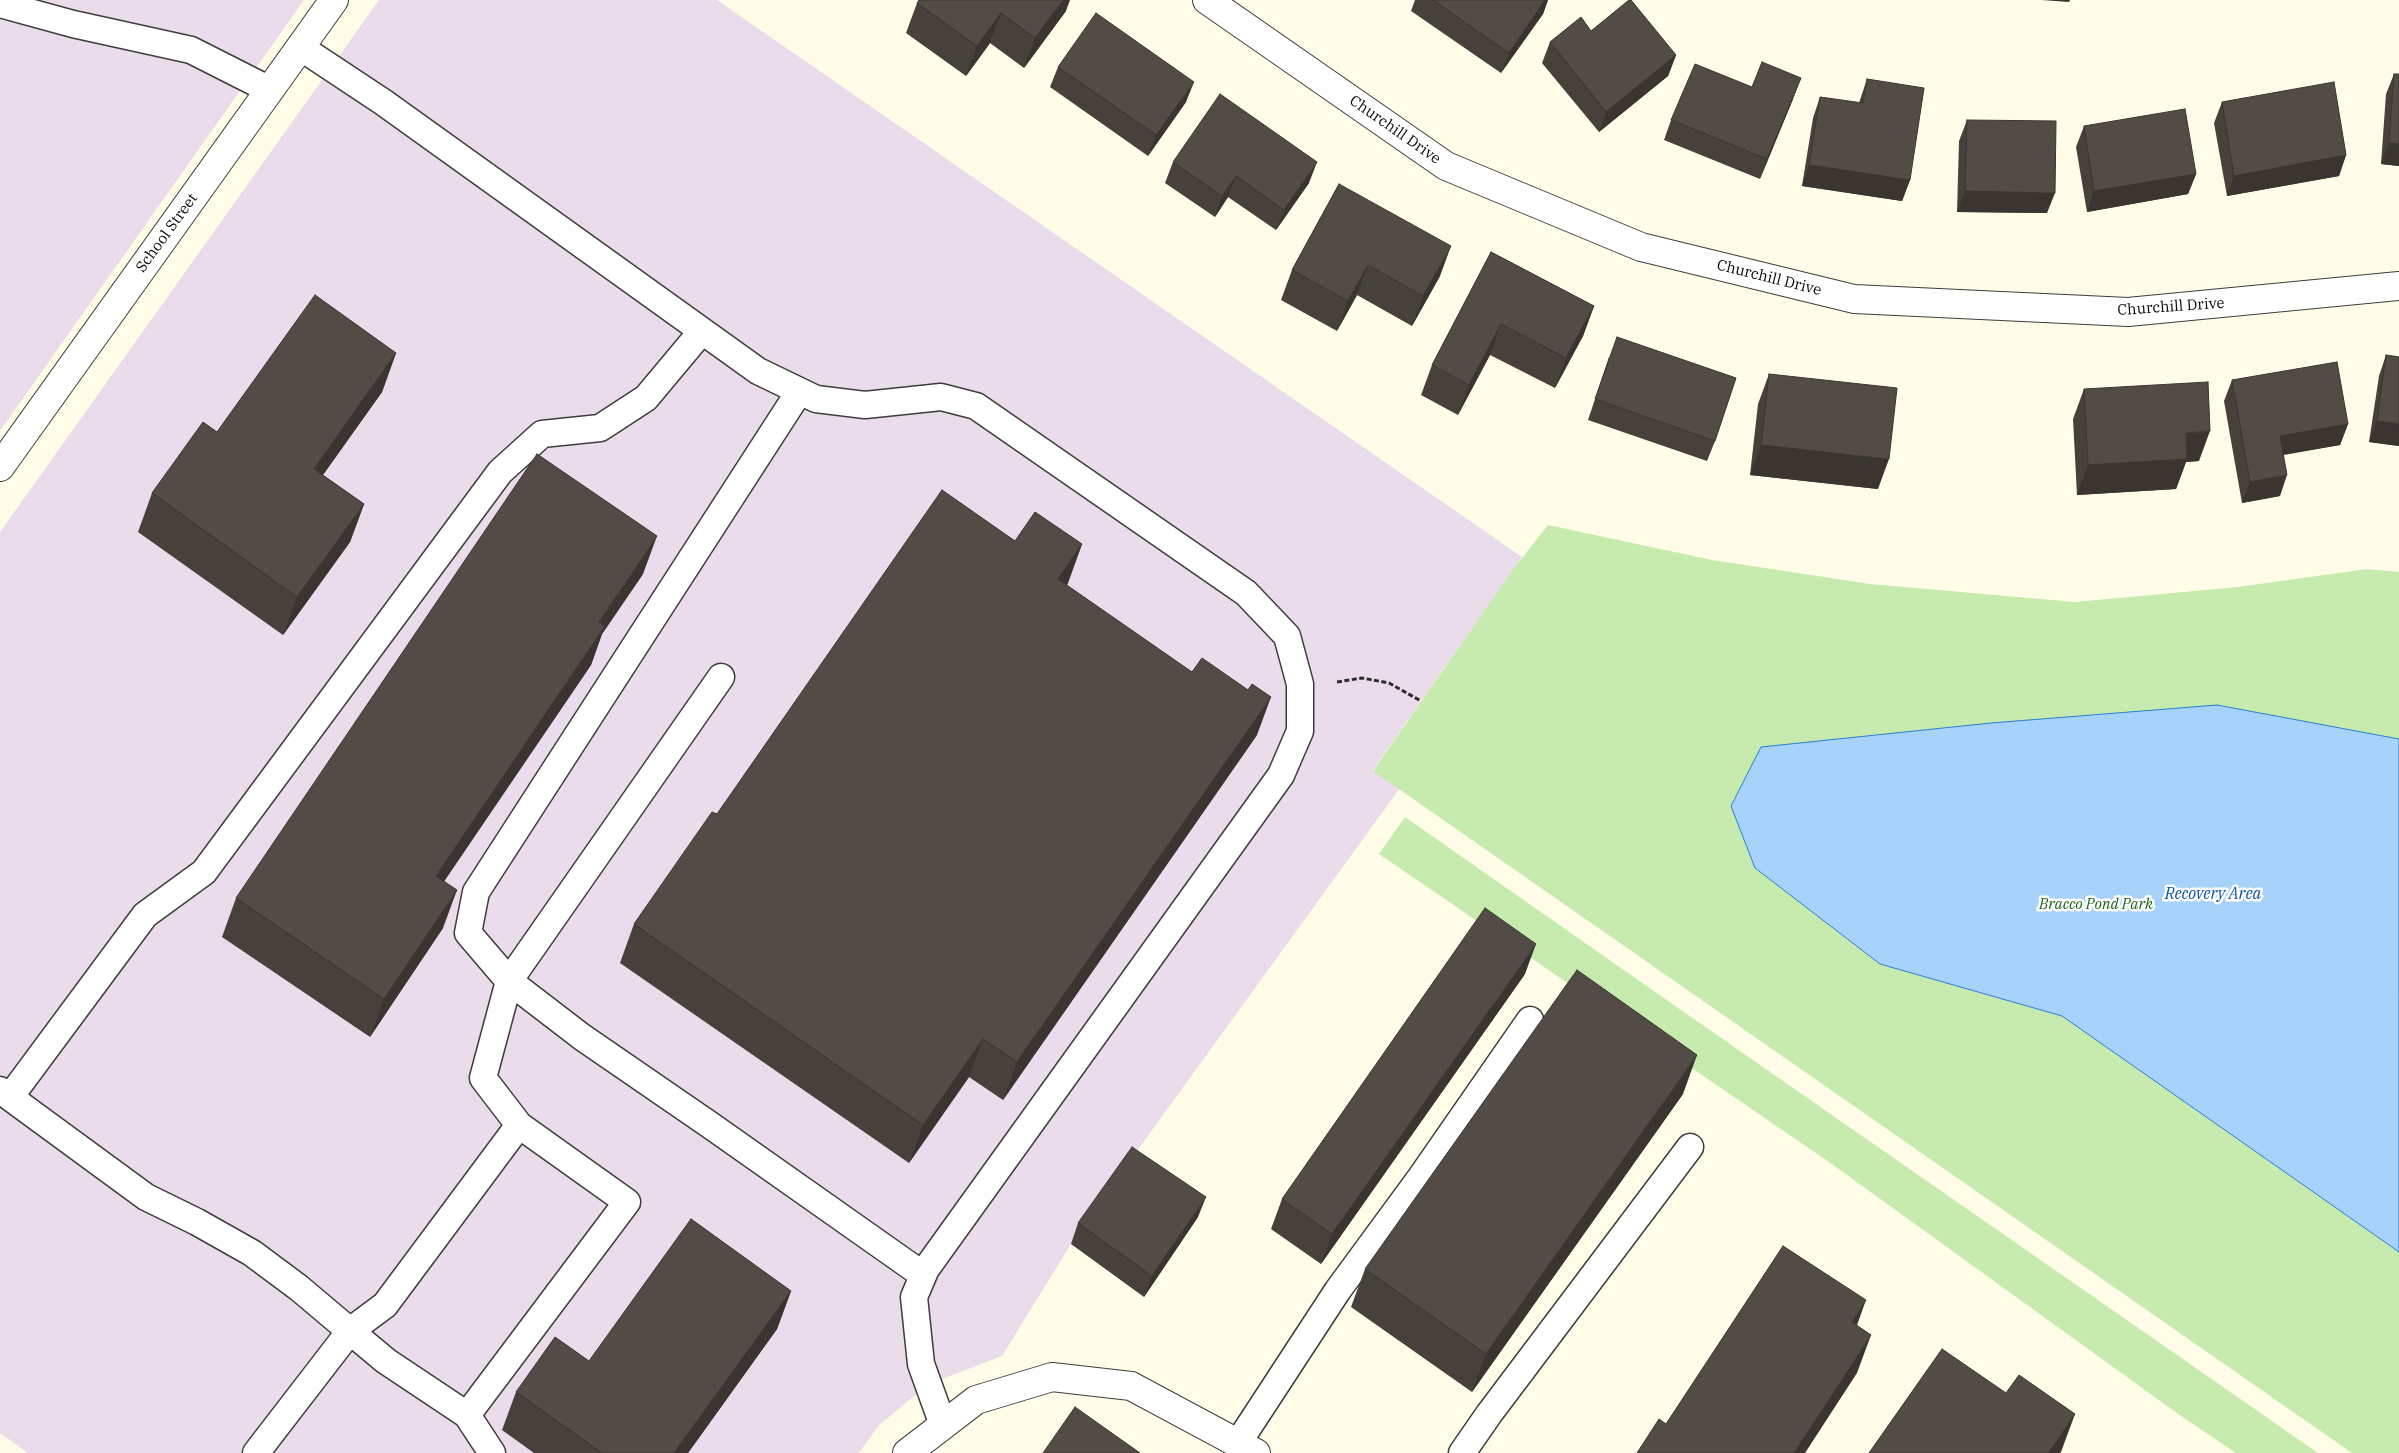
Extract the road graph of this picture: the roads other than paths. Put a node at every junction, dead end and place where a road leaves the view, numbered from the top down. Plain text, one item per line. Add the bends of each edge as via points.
1 (334, 0) edge
2 (1207, 0) edge
3 (0, 4) edge
4 (300, 47) junction
5 (270, 90) junction
6 (2399, 286) edge
7 (702, 331) junction
8 (799, 392) junction
9 (0, 467) edge
10 (721, 678) dead end
11 (509, 981) junction
12 (1530, 1020) dead end
13 (5, 1094) edge
14 (519, 1125) junction
15 (1690, 1147) dead end
16 (923, 1275) junction
17 (350, 1331) junction
18 (467, 1415) junction
19 (943, 1425) junction
20 (1247, 1448) edge
21 (256, 1453) edge
22 (492, 1453) edge
23 (907, 1453) edge
24 (1462, 1453) edge

1 - 4 street, School Street
2 - 6 street, Churchill Drive via 1446,166 1641,247 1854,299 2128,312
3 - 5 lane via 191,50
4 - 5 street, School Street
4 - 7 lane via 383,102
5 - 9 street, School Street
7 - 8 lane via 758,371
7 - 13 lane via 646,398 600,428 542,434 500,472 204,872 145,915
8 - 11 lane via 476,892 468,932
8 - 16 lane via 816,399 865,405 941,397 976,406 1246,593 1286,636 1300,684 1300,731 1281,775
10 - 11 lane
11 - 14 lane via 483,1078
11 - 16 lane via 589,1042
12 - 20 lane via 1338,1290
13 - 17 lane via 146,1196 252,1253
14 - 17 lane via 384,1305
14 - 18 lane via 627,1202
15 - 24 lane
16 - 19 lane via 914,1297 921,1364
17 - 18 lane via 386,1361
17 - 21 lane
18 - 22 lane
19 - 20 street via 976,1400 1052,1377 1131,1386
19 - 23 street

